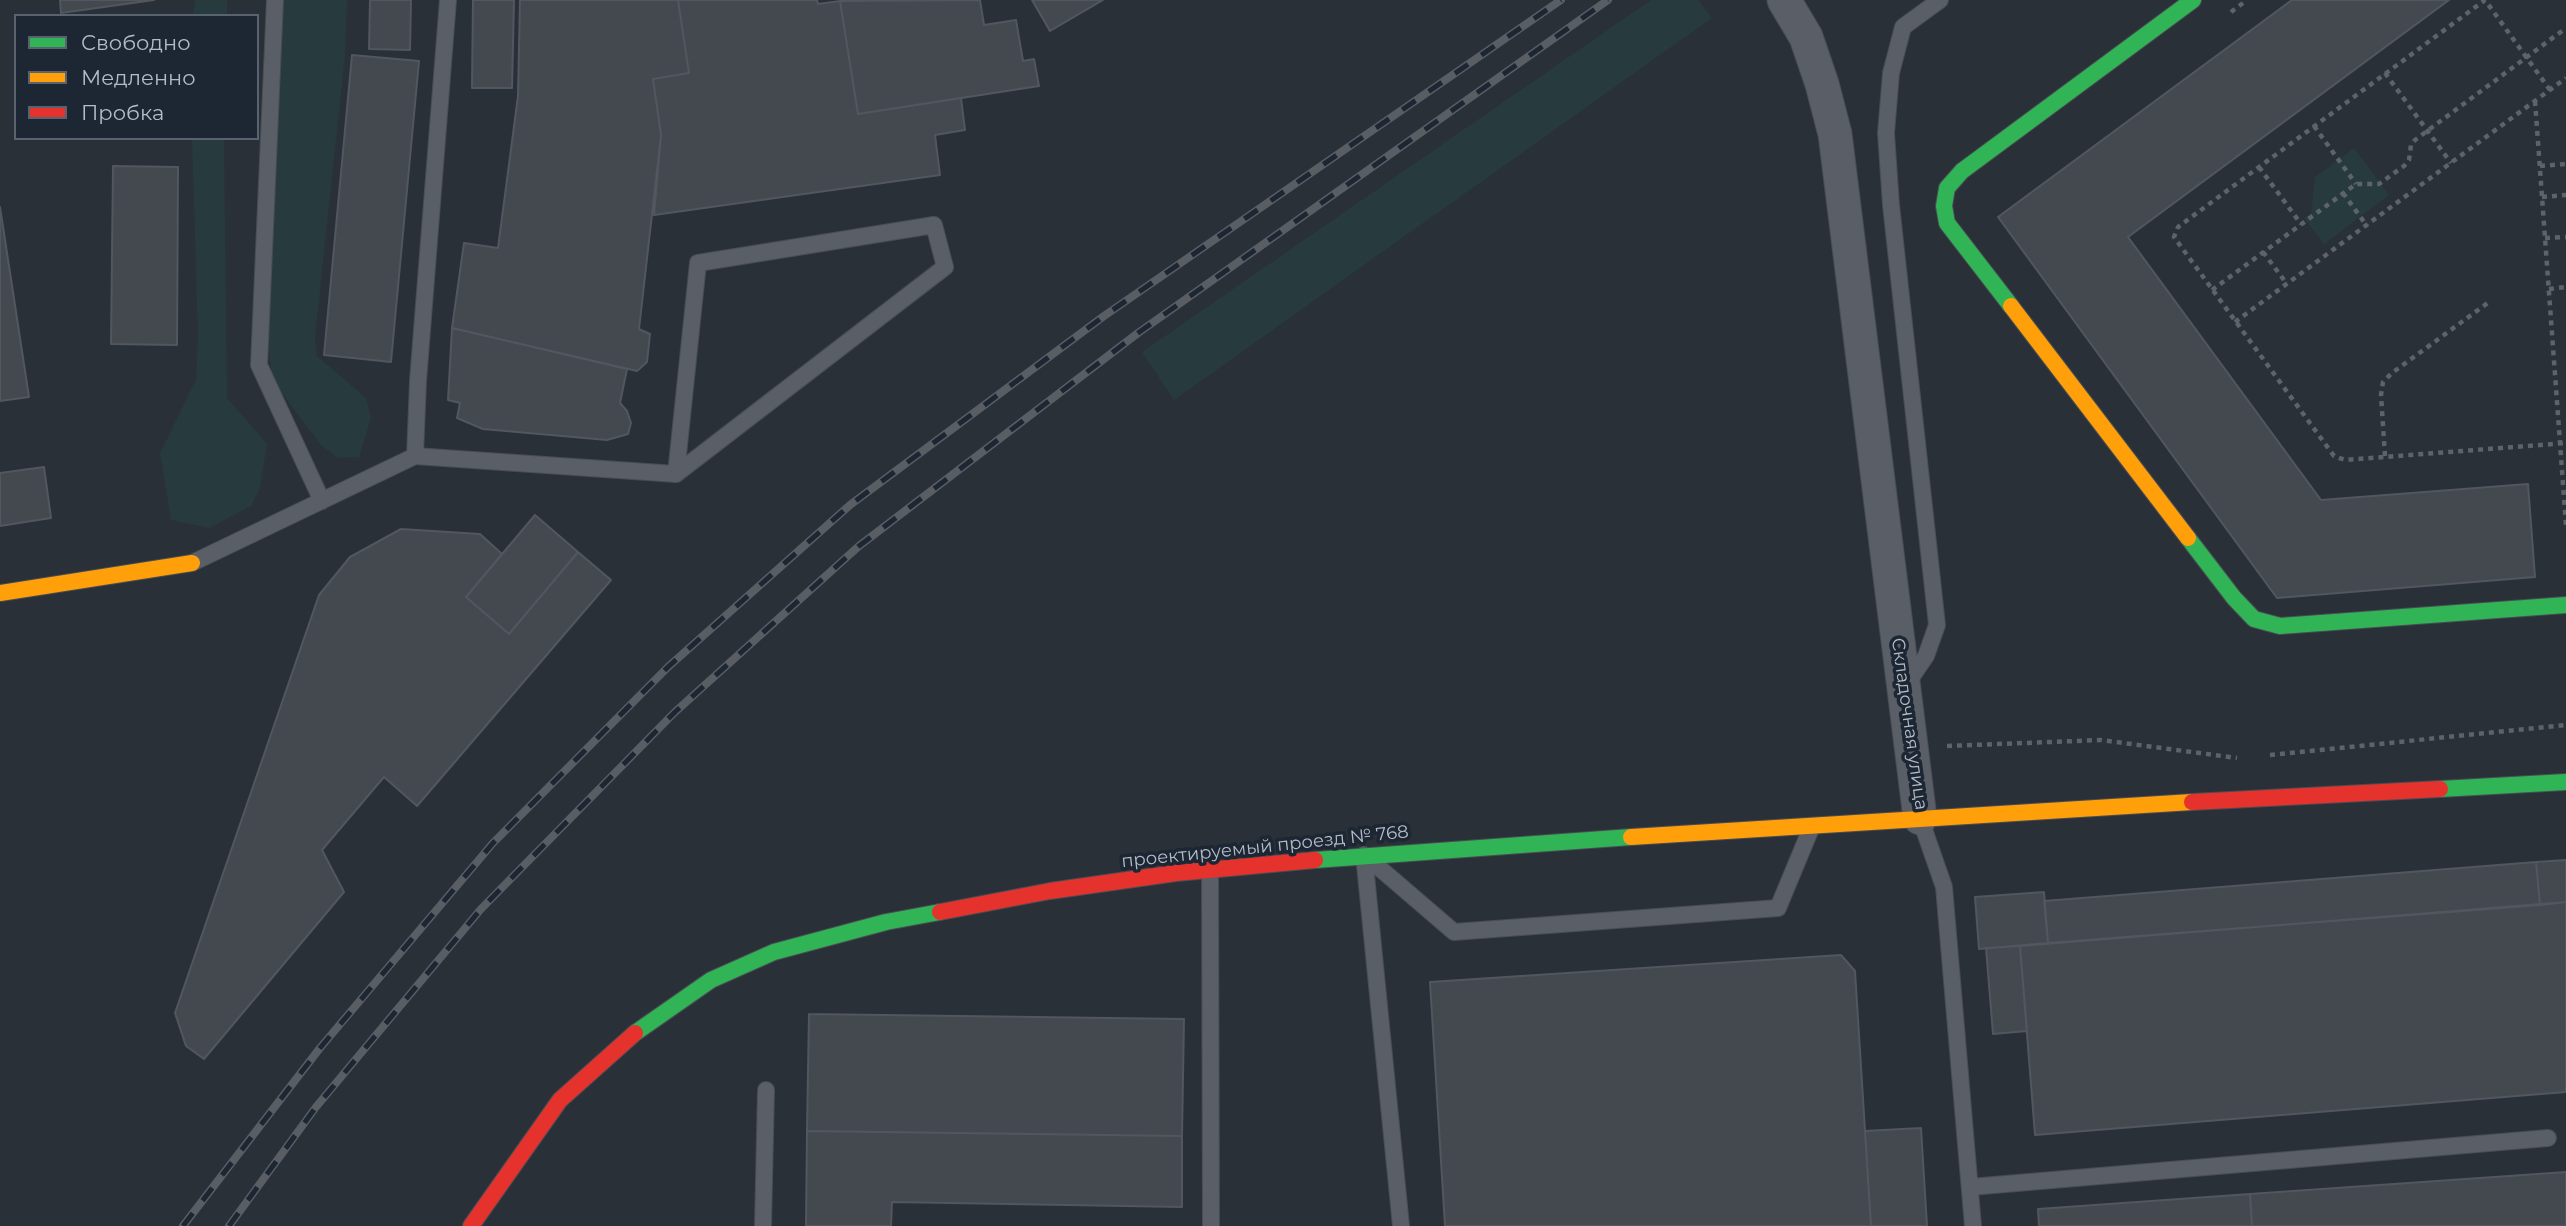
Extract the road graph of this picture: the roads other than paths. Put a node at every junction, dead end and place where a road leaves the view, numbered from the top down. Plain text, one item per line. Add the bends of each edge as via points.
1 (275, 0) edge
2 (447, 0) edge
3 (1784, 0) edge
4 (1940, 0) edge
5 (2193, 0) edge
6 (415, 456) junction
7 (676, 474) junction
8 (322, 501) junction
9 (192, 563) joint
10 (0, 593) edge
11 (2566, 606) edge
12 (1903, 690) junction
13 (2566, 782) edge
14 (1920, 818) junction
15 (1812, 825) junction
16 (1364, 855) junction
17 (1210, 869) junction
18 (766, 1090) dead end
19 (2548, 1139) dead end
20 (1970, 1187) junction
21 (471, 1226) edge
22 (763, 1226) edge
23 (1211, 1226) edge
24 (1401, 1226) edge
25 (1973, 1226) edge

1 - 8 lane via 260,365
2 - 6 lane
3 - 12 street, Складочная улица via 1806,37 1835,134
4 - 12 lane via 1903,27 1891,73 1886,133 1937,625 1926,656
5 - 11 street via 1962,171 1947,188 1947,223 2254,619 2280,626
6 - 7 lane
6 - 8 lane
7 - 7 lane via 946,267 934,225 698,263
8 - 9 lane
9 - 10 street
12 - 14 street, Складочная улица
13 - 14 street, Складочная улица
14 - 15 street, проектируемый проезд № 768
14 - 20 lane via 1944,887
15 - 16 street, проектируемый проезд № 768
15 - 16 lane via 1778,908 1454,932
16 - 17 street, проектируемый проезд № 768
16 - 24 lane
17 - 21 street, проектируемый проезд № 768 via 1050,891 914,917 774,952 711,980 641,1028 560,1100
17 - 23 lane
18 - 22 lane
19 - 20 lane
20 - 25 lane

